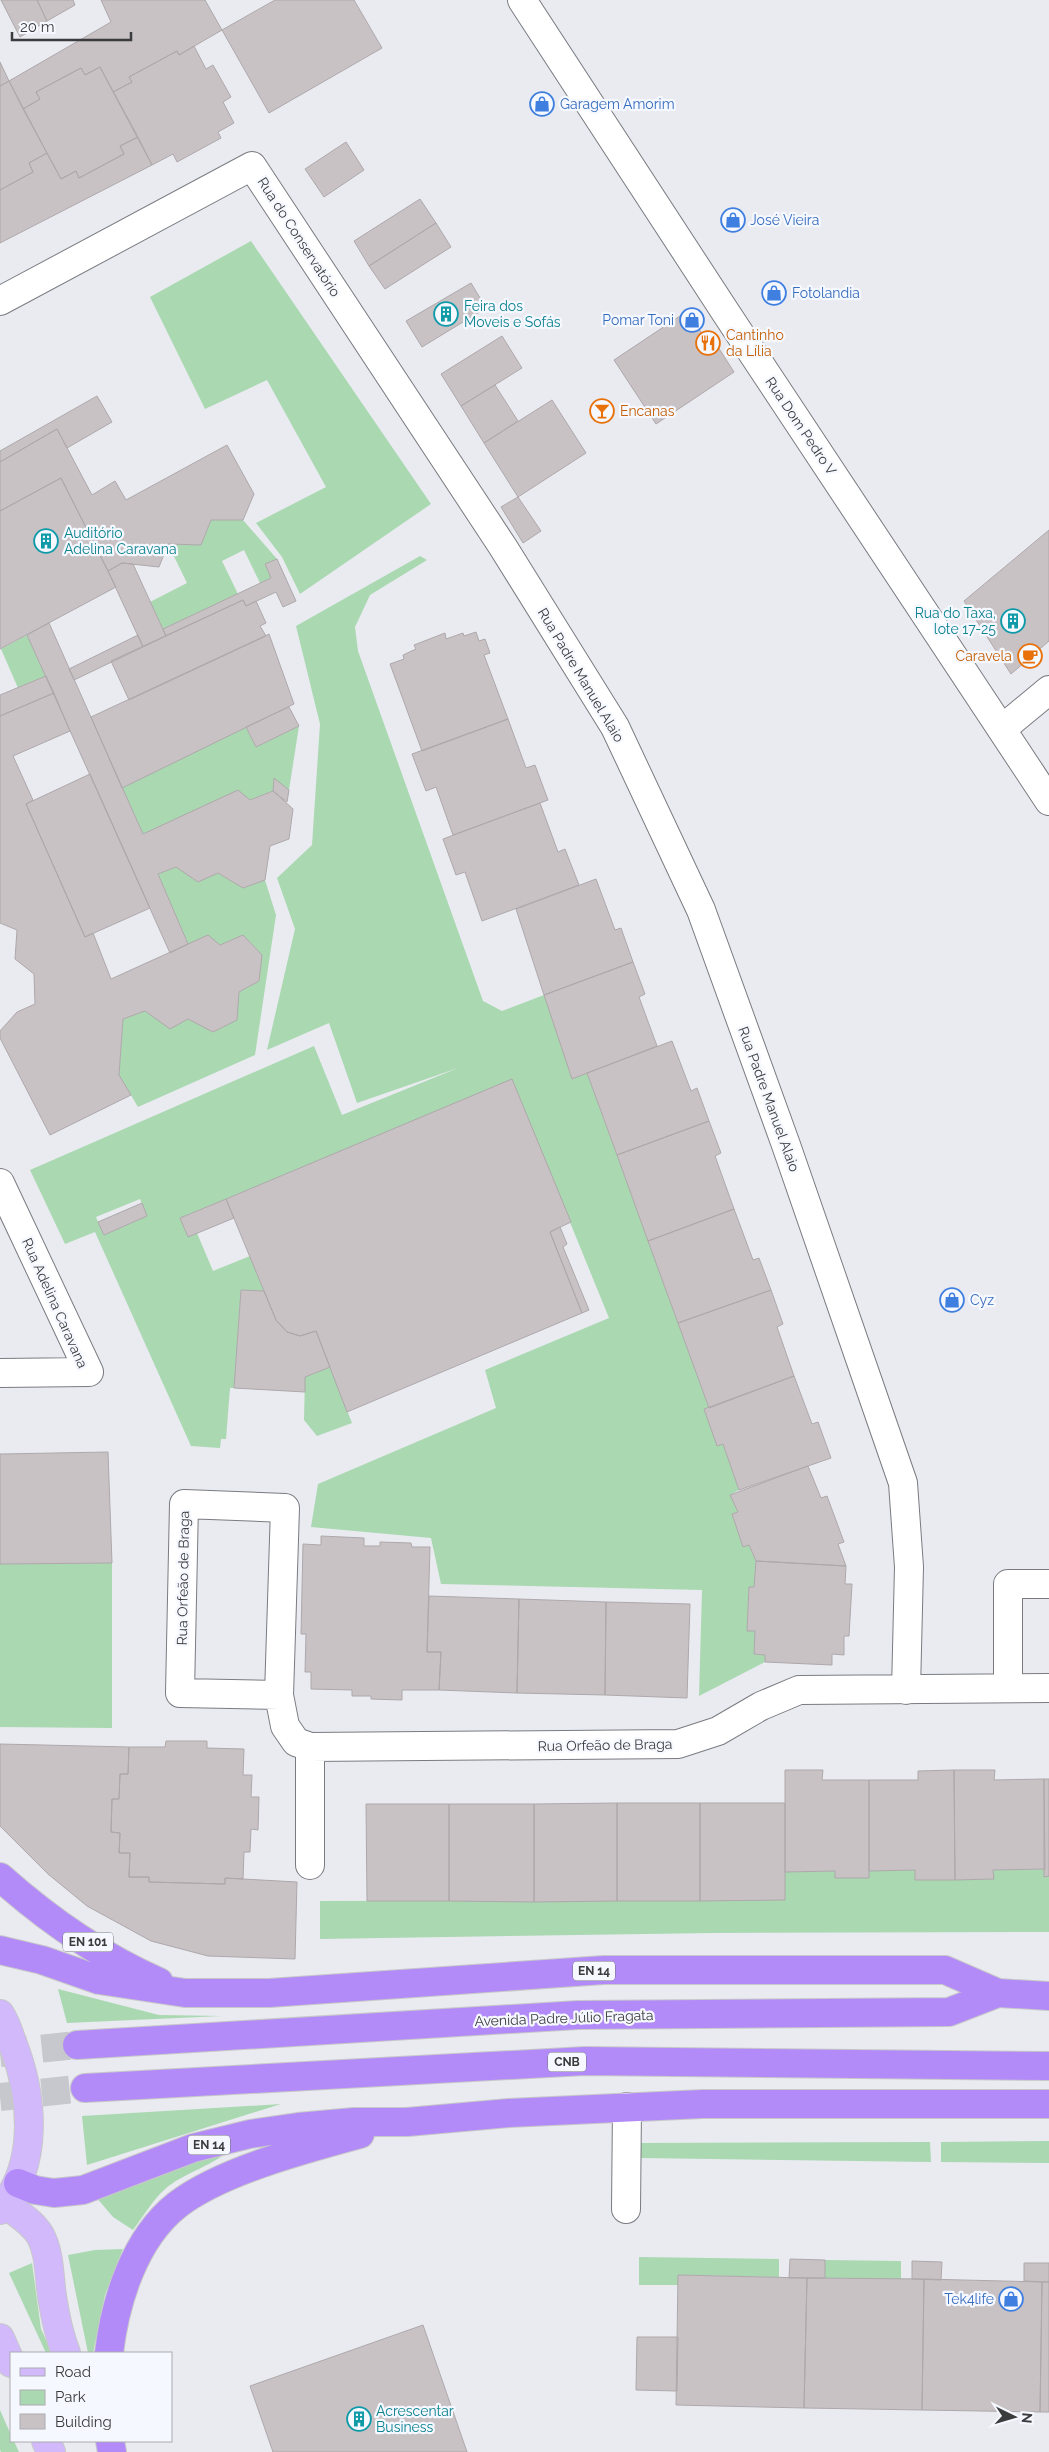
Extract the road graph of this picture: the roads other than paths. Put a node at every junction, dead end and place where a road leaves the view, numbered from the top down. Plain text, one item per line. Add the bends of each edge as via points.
1 (522, 0) edge
2 (0, 301) edge
3 (503, 548) joint
4 (1049, 690) edge
5 (1002, 729) junction
6 (1049, 801) edge
7 (0, 1183) edge
8 (0, 1373) edge
9 (1049, 1584) edge
10 (1008, 1688) junction
11 (1049, 1688) edge
12 (906, 1690) junction
13 (279, 1695) junction
14 (310, 1747) junction
15 (310, 1865) dead end
16 (0, 1877) edge
17 (0, 1950) edge
18 (1044, 1992) edge
19 (185, 1993) junction
20 (998, 1993) junction
21 (0, 2014) edge
22 (77, 2045) tunnel mouth
23 (1049, 2066) edge
24 (85, 2088) tunnel mouth
25 (1049, 2104) edge
26 (627, 2107) junction
27 (407, 2122) junction
28 (8, 2199) edge
29 (626, 2209) dead end
30 (0, 2338) edge
31 (66, 2352) edge
32 (109, 2352) edge
33 (10, 2361) edge

1 - 5 street, Rua Dom Pedro V
2 - 3 street, Rua do Conservatório via 252,166
3 - 12 street, Rua Padre Manuel Alaio via 619,736 701,910 786,1145 902,1483 909,1567
4 - 5 street
5 - 6 street, Rua Dom Pedro V
7 - 8 street, Rua Adelina Caravana via 88,1372
9 - 10 street via 1008,1584
10 - 11 street, Rua Orfeão de Braga
10 - 12 street, Rua Orfeão de Braga
12 - 14 street, Rua Orfeão de Braga via 799,1690 760,1706 718,1731 678,1744
13 - 13 street, Rua Orfeão de Braga via 293,1579 285,1508 184,1504 180,1693
13 - 14 street, Rua Orfeão de Braga via 285,1726 296,1742
14 - 15 street
16 - 19 highway, EN 101 via 108,1956
17 - 19 highway, EN 14 via 42,1960 99,1980
18 - 20 highway, Avenida Padre Júlio Fragata / EN 14
19 - 20 highway, EN 14 via 269,1993 604,1970 945,1970
20 - 22 highway, Avenida Padre Júlio Fragata via 949,2012 578,2015
21 - 28 main road via 18,2055 27,2093 30,2131
23 - 24 highway, CNB via 584,2061
25 - 26 highway, EN 14
26 - 27 highway, EN 14
26 - 29 street
27 - 28 highway, EN 14 via 354,2122 250,2134 194,2148 83,2190 54,2193 35,2190
27 - 32 highway via 319,2145 235,2174 205,2187 176,2206 154,2229 123,2287
28 - 31 main road via 39,2233 46,2248 52,2297
30 - 33 main road

